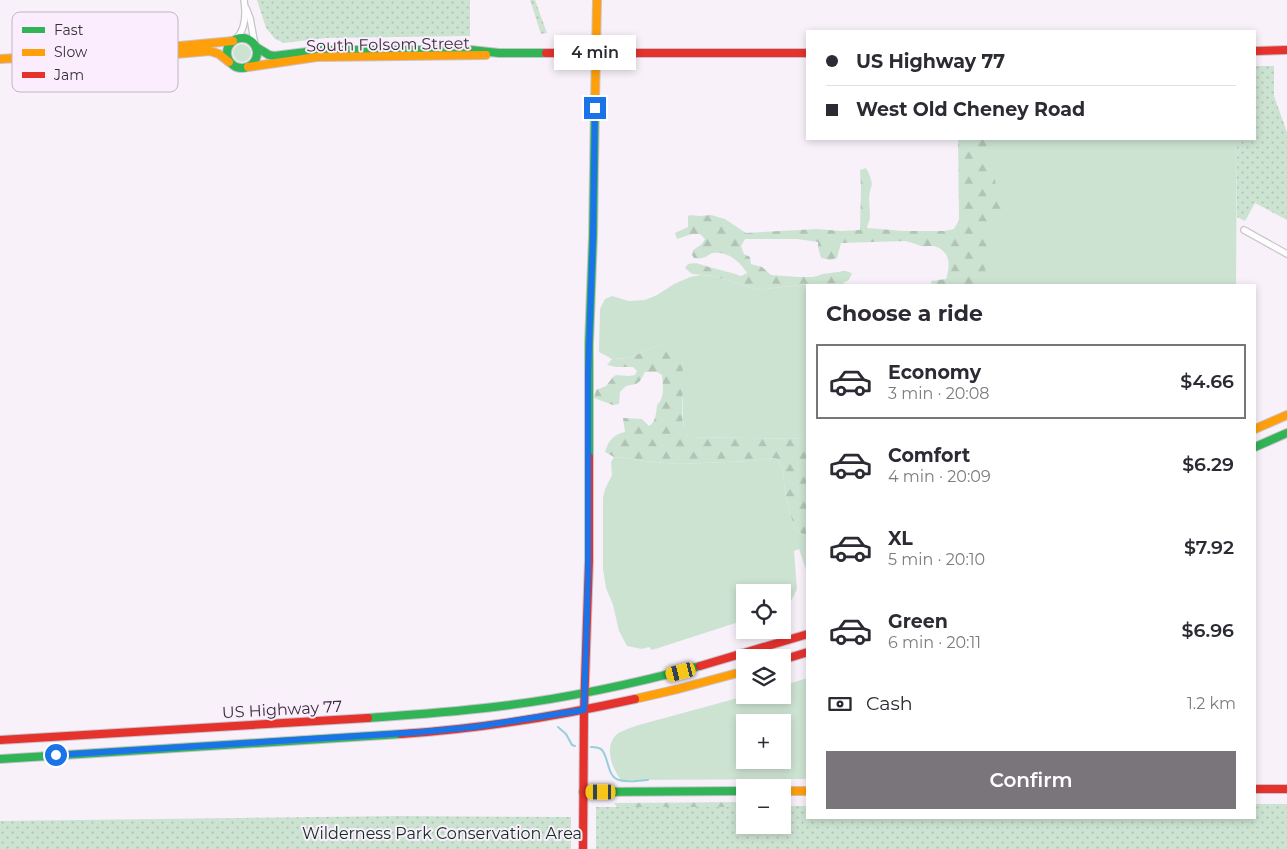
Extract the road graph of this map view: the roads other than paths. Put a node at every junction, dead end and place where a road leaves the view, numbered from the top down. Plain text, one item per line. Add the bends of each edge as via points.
1 (596, 0) edge
2 (245, 3) edge
3 (234, 40) junction
4 (178, 46) edge
5 (256, 46) junction
6 (1256, 50) edge
7 (1287, 50) edge
8 (499, 53) junction
9 (806, 53) edge
10 (178, 54) edge
11 (596, 54) junction
12 (229, 62) junction
13 (248, 67) junction
14 (1244, 230) dead end
15 (1287, 254) edge
16 (1287, 415) edge
17 (1256, 429) edge
18 (1287, 433) edge
19 (1256, 447) edge
20 (806, 635) edge
21 (806, 653) edge
22 (791, 657) edge
23 (736, 674) edge
24 (584, 692) junction
25 (584, 710) junction
26 (0, 740) edge
27 (0, 758) edge
28 (1256, 789) edge
29 (1287, 789) edge
30 (736, 791) edge
31 (791, 791) edge
32 (806, 791) edge
33 (583, 792) junction
34 (583, 849) edge

1 - 11 main road
2 - 3 street via 244,27
2 - 5 street
3 - 4 main road
3 - 5 main road via 249,39
3 - 12 main road via 227,48
5 - 8 main road, South Folsom Street via 274,56 323,50 471,50
5 - 13 main road via 256,61
6 - 7 main road
8 - 11 main road, South Folsom Street
8 - 13 main road, South Folsom Street via 317,57
9 - 11 main road, South Folsom Street
10 - 12 main road via 210,51
11 - 24 main road via 589,344 589,560
12 - 13 main road via 238,68
14 - 15 street
16 - 17 main road
18 - 19 main road
20 - 24 main road, US Highway 77 via 707,665
21 - 22 main road
23 - 25 main road, US Highway 77 via 666,693
24 - 25 main road
24 - 26 main road, US Highway 77 via 497,706 402,716
25 - 27 main road, US Highway 77 via 422,732
25 - 33 main road
28 - 29 main road
30 - 33 main road
31 - 32 main road
33 - 34 main road

